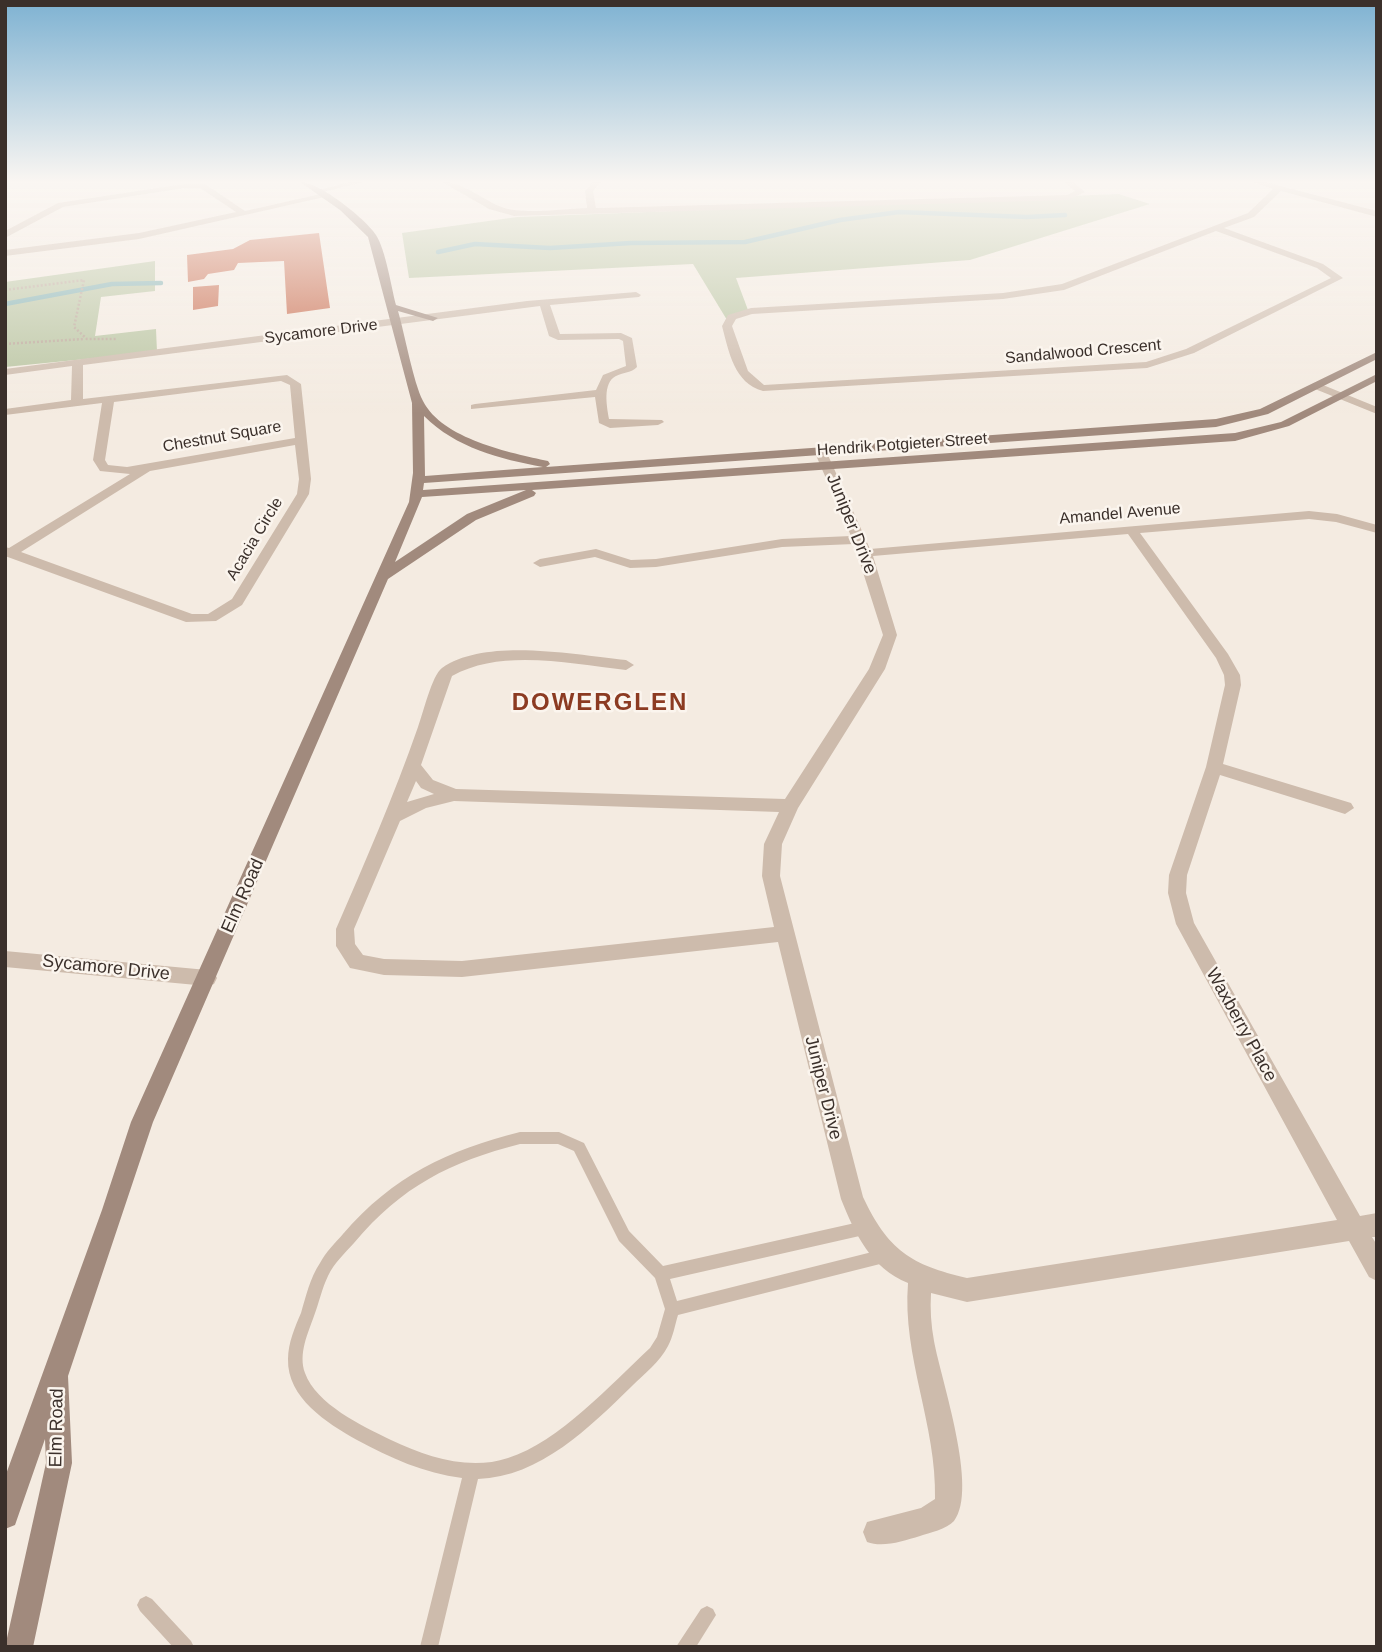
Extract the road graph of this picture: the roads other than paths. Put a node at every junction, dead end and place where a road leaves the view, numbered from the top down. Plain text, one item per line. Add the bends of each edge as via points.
1 (379, 259) edge
2 (1136, 259) edge
3 (1303, 259) edge
4 (636, 295) dead end
5 (544, 302) junction
6 (393, 307) junction
7 (433, 318) junction
8 (397, 323) junction
9 (400, 336) junction
10 (1377, 355) edge
11 (78, 362) junction
12 (5, 372) edge
13 (1377, 377) edge
14 (1319, 387) junction
15 (601, 393) junction
16 (1342, 396) junction
17 (109, 397) junction
18 (78, 401) junction
19 (418, 403) junction
20 (475, 407) dead end
21 (1377, 411) edge
22 (5, 412) edge
23 (658, 422) dead end
24 (300, 441) junction
25 (824, 460) junction
26 (150, 468) junction
27 (581, 468) junction
28 (595, 481) junction
29 (418, 487) junction
30 (1377, 529) edge
31 (1131, 530) junction
32 (862, 546) junction
33 (8, 552) edge
34 (540, 563) dead end
35 (385, 576) junction
36 (626, 665) dead end
37 (413, 766) junction
38 (1213, 767) junction
39 (454, 795) junction
40 (790, 806) junction
41 (1345, 808) dead end
42 (392, 817) junction
43 (784, 934) junction
44 (5, 959) edge
45 (206, 978) junction
46 (1377, 1226) edge
47 (864, 1228) junction
48 (1354, 1229) junction
49 (884, 1256) junction
50 (1377, 1269) edge
51 (661, 1274) junction
52 (920, 1279) junction
53 (672, 1309) junction
54 (57, 1371) junction
55 (471, 1473) junction
56 (5, 1515) edge
57 (877, 1532) dead end
58 (146, 1605) dead end
59 (707, 1615) dead end
60 (18, 1647) edge
61 (185, 1647) edge
62 (429, 1647) edge
63 (685, 1647) edge

1 - 6 street, Elm Road
2 - 3 street, Sandalwood Crescent via 1051,290 751,311 729,320 730,335 744,376 751,385 763,388 1058,372 1166,361 1338,278
4 - 5 street, Sycamore Drive
5 - 7 street, Sycamore Drive
5 - 15 street via 553,334 558,337 621,336 628,340 632,366 607,377
6 - 7 street
6 - 8 street, Elm Road
7 - 8 street, Sycamore Drive
7 - 9 street
8 - 9 street, Elm Road
8 - 11 street, Sycamore Drive
9 - 19 street, Elm Road
10 - 14 street, Hendrik Potgieter Street
11 - 12 street, Sycamore Drive
11 - 18 street
13 - 16 street, Hendrik Potgieter Street
14 - 16 street
14 - 25 street, Hendrik Potgieter Street via 1264,412 1216,423
15 - 20 street
15 - 23 street via 602,419 607,424
16 - 21 street
16 - 25 street, Hendrik Potgieter Street via 1285,424 1235,437
17 - 18 street, Acacia Circle
17 - 24 street, Acacia Circle via 283,377 295,384
17 - 26 street, Chestnut Square via 99,460 111,471
18 - 22 street, Acacia Circle
19 - 27 street via 444,429 476,447 510,458
19 - 29 street, Elm Road
24 - 26 street, Chestnut Square
24 - 33 street, Acacia Circle via 303,494 237,602 211,618 191,619
25 - 27 street, Hendrik Potgieter Street
25 - 28 street, Hendrik Potgieter Street
25 - 32 street, Juniper Drive
26 - 33 street, Chestnut Square
27 - 29 street, Hendrik Potgieter Street
28 - 29 street, Hendrik Potgieter Street
28 - 35 street via 527,494 480,510
29 - 35 street, Elm Road
30 - 31 street, Amandel Avenue via 1308,515
31 - 32 street, Amandel Avenue
31 - 38 street, Waxberry Place via 1232,675
32 - 34 street, Amandel Avenue via 782,543 649,564 630,564 596,553
32 - 40 street, Juniper Drive via 887,619 886,651
35 - 45 street, Elm Road
36 - 37 street via 480,657 453,667 445,673
37 - 39 street via 427,785
37 - 42 street
38 - 41 street
38 - 48 street, Waxberry Place via 1178,875 1179,905 1198,949
39 - 40 street
39 - 42 street
40 - 43 street, Juniper Drive via 772,857
42 - 43 street via 345,929 346,946 357,962 462,969
43 - 47 street, Juniper Drive via 852,1199
44 - 45 street, Sycamore Drive
45 - 54 street, Elm Road via 142,1122
46 - 48 street, Juniper Drive
47 - 49 street, Juniper Drive
47 - 51 lane
48 - 50 street, Waxberry Place
48 - 52 street, Juniper Drive via 967,1290
49 - 52 street, Juniper Drive
49 - 53 lane
51 - 53 lane
51 - 55 lane via 625,1236 579,1147 559,1139 520,1138 481,1147 412,1178 355,1230 321,1272 296,1347 298,1376 320,1406 350,1429 414,1459
52 - 57 street via 918,1327 950,1473 951,1500 946,1510 932,1518
53 - 55 lane via 655,1353 568,1433 510,1466
54 - 56 street
54 - 60 street, Elm Road via 59,1463
55 - 62 lane
58 - 61 lane
59 - 63 lane

